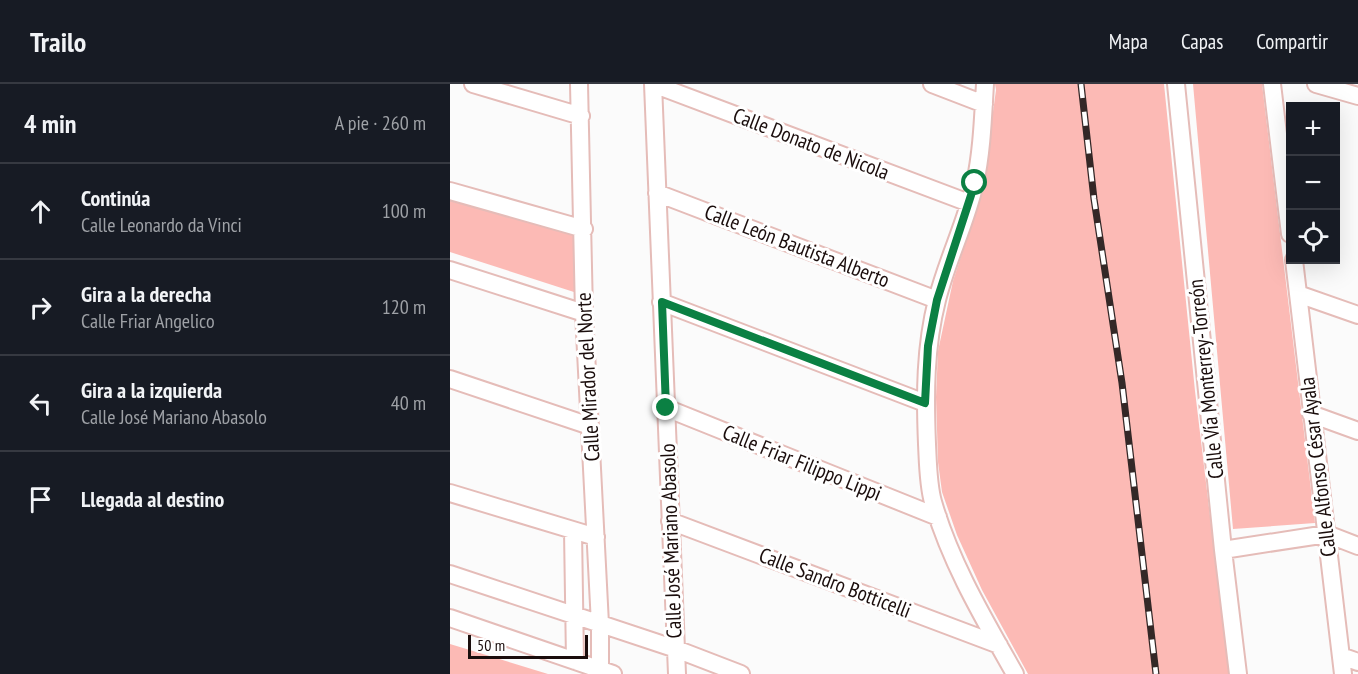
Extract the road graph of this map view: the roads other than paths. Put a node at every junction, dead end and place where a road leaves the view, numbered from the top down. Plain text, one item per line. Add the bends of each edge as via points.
1 (473, 84) edge
2 (579, 84) edge
3 (653, 84) edge
4 (932, 84) edge
5 (985, 84) edge
6 (1176, 84) edge
7 (1272, 84) edge
8 (1316, 84) edge
9 (1358, 96) edge
10 (984, 104) junction
11 (581, 116) junction
12 (450, 191) edge
13 (657, 193) junction
14 (969, 203) junction
15 (1287, 210) edge
16 (584, 229) junction
17 (1294, 264) edge
18 (450, 270) edge
19 (1298, 294) junction
20 (937, 300) junction
21 (662, 302) junction
22 (584, 313) junction
23 (1358, 315) edge
24 (450, 379) edge
25 (925, 403) junction
26 (666, 408) junction
27 (1311, 414) junction
28 (590, 426) junction
29 (1358, 431) edge
30 (450, 493) edge
31 (938, 517) junction
32 (670, 521) junction
33 (573, 531) junction
34 (1327, 534) junction
35 (596, 537) junction
36 (1358, 546) edge
37 (1223, 550) junction
38 (450, 574) edge
39 (575, 616) junction
40 (450, 618) edge
41 (600, 624) junction
42 (999, 645) junction
43 (676, 649) junction
44 (1341, 656) junction
45 (575, 661) junction
46 (1358, 662) edge
47 (606, 671) edge
48 (677, 674) edge
49 (741, 674) edge
50 (1015, 674) edge
51 (1238, 674) edge
52 (1343, 674) edge

1 - 11 street
2 - 11 street, Calle Mirador del Norte
3 - 13 street, Calle José Mariano Abasolo
3 - 14 street, Calle Donato de Nicola
4 - 10 street
5 - 10 street
6 - 37 street, Calle Vía Monterrey-Torreón
7 - 15 street
8 - 9 street
10 - 14 street
11 - 16 street, Calle Mirador del Norte
12 - 16 street
13 - 20 street, Calle León Bautista Alberto
13 - 21 street, Calle José Mariano Abasolo
14 - 20 street
16 - 22 street, Calle Mirador del Norte
17 - 19 street, Calle Alfonso César Ayala
18 - 22 street
19 - 23 street
19 - 27 street, Calle Alfonso César Ayala
20 - 25 street via 928,346
21 - 25 street
21 - 26 street, Calle José Mariano Abasolo
22 - 28 street, Calle Mirador del Norte
24 - 28 street
25 - 31 street via 929,478
26 - 31 street, Calle Friar Filippo Lippi
26 - 32 street, Calle José Mariano Abasolo
27 - 29 street
27 - 34 street, Calle Alfonso César Ayala
28 - 35 street, Calle Mirador del Norte
30 - 33 street
31 - 42 street
32 - 42 street, Calle Sandro Botticelli
32 - 43 street, Calle José Mariano Abasolo
33 - 35 street
33 - 39 street
34 - 36 street
34 - 37 street
34 - 44 street, Calle Alfonso César Ayala
35 - 41 street, Calle Mirador del Norte
37 - 51 street, Calle Vía Monterrey-Torreón
38 - 39 street
39 - 41 street
39 - 45 street
40 - 45 street
41 - 43 street
41 - 47 street, Calle Mirador del Norte
42 - 50 street
43 - 48 street, Calle José Mariano Abasolo
43 - 49 street
44 - 46 street
44 - 52 street, Calle Alfonso César Ayala
45 - 47 street

